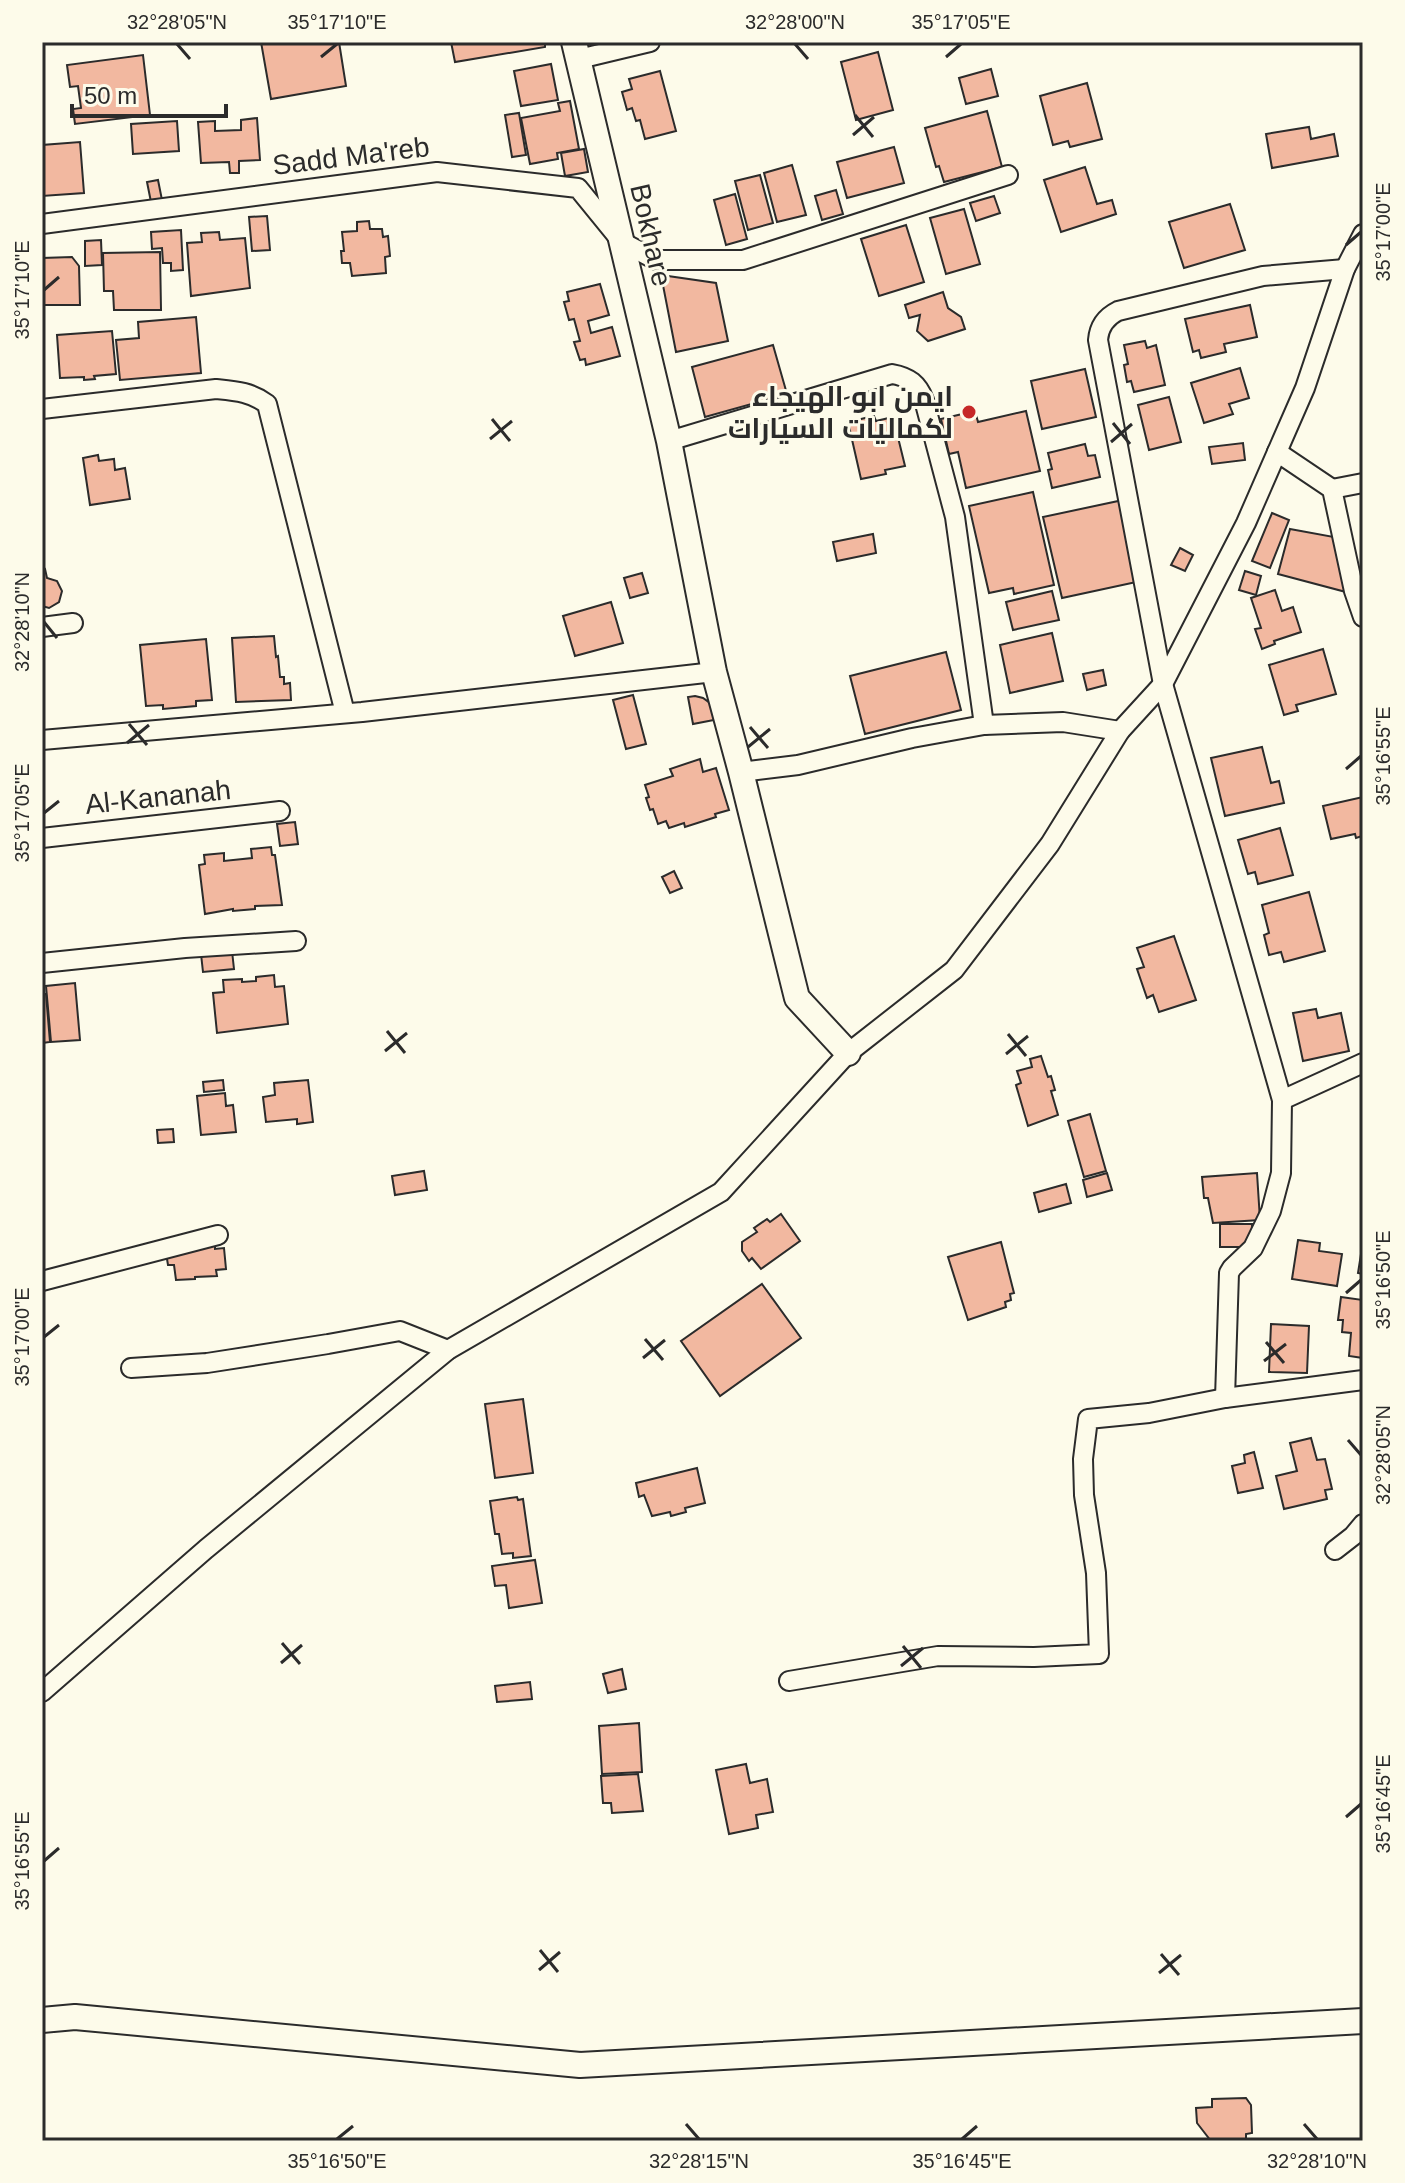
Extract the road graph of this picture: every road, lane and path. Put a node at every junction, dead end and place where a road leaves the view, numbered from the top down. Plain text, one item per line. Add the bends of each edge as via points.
1 (650, 42) edge
2 (577, 50) edge
3 (1008, 175) dead end
4 (42, 224) edge
5 (1363, 234) edge
6 (622, 242) junction
7 (1345, 269) junction
8 (42, 409) edge
9 (669, 441) junction
10 (1277, 452) junction
11 (1363, 483) edge
12 (1332, 489) junction
13 (1363, 617) edge
14 (73, 623) dead end
15 (42, 627) edge
16 (714, 672) junction
17 (1163, 684) junction
18 (345, 713) junction
19 (984, 725) junction
20 (1120, 731) junction
21 (42, 740) edge
22 (741, 772) junction
23 (280, 811) dead end
24 (42, 838) edge
25 (296, 941) dead end
26 (42, 963) edge
27 (848, 1053) junction
28 (1363, 1063) edge
29 (1282, 1100) junction
30 (218, 1235) dead end
31 (42, 1281) edge
32 (448, 1350) junction
33 (131, 1368) dead end
34 (1363, 1381) edge
35 (1225, 1398) junction
36 (1363, 1524) edge
37 (1335, 1550) dead end
38 (789, 1681) dead end
39 (42, 1692) edge
40 (42, 2020) edge
41 (1363, 2021) edge

1 - 2 street
2 - 6 street, Bokhare
3 - 6 street, Sadd Ma'reb via 743,260 656,260
4 - 6 street, Sadd Ma'reb via 437,172 578,188
5 - 7 street
6 - 9 street, Bokhare
7 - 10 street
7 - 17 street via 1263,276 1118,311 1102,325 1099,345
8 - 18 street via 216,389 255,395 267,404
9 - 16 street, Bokhare
9 - 19 street via 892,374 913,382 924,400 955,517
10 - 12 street
10 - 17 street
11 - 12 street
12 - 13 street
14 - 15 street
16 - 18 street
16 - 22 street, Bokhare
17 - 20 street
17 - 29 street
18 - 21 street
19 - 20 street via 1063,722
19 - 22 street
20 - 27 street via 1050,844 954,970
22 - 27 street, Bokhare via 797,998
23 - 24 street, Al-Kananah
25 - 26 street
27 - 32 street via 721,1192
28 - 29 street
29 - 35 street via 1281,1173 1271,1211 1253,1248 1229,1274
30 - 31 street
32 - 33 street via 400,1331 207,1363
32 - 39 street
34 - 35 street
35 - 38 street via 1088,1419 1084,1495 1096,1573 1099,1654 938,1656
36 - 37 street
40 - 41 street via 75,2017 580,2065

